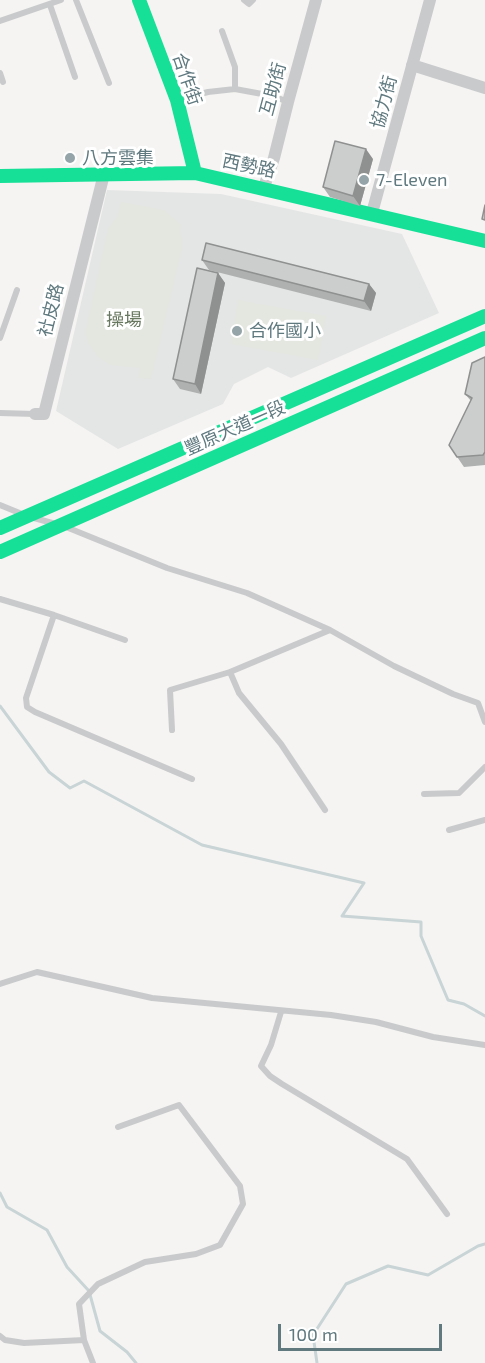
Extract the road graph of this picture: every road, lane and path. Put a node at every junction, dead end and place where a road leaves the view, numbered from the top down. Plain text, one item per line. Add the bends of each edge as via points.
1 (61, 0) edge
2 (76, 0) edge
3 (139, 0) edge
4 (244, 0) edge
5 (253, 0) edge
6 (316, 0) edge
7 (430, 0) edge
8 (50, 5) junction
9 (0, 21) edge
10 (222, 31) dead end
11 (412, 65) junction
12 (0, 74) edge
13 (75, 77) dead end
14 (3, 82) dead end
15 (109, 83) dead end
16 (485, 88) edge
17 (235, 89) junction
18 (177, 100) junction
19 (288, 102) junction
20 (195, 173) junction
21 (104, 174) junction
22 (0, 176) edge
23 (264, 188) junction
24 (372, 213) junction
25 (485, 241) edge
26 (16, 290) dead end
27 (485, 316) edge
28 (0, 338) edge
29 (485, 338) edge
30 (0, 413) edge
31 (36, 414) joint
32 (0, 505) edge
33 (27, 516) junction
34 (59, 525) junction
35 (0, 528) edge
36 (0, 552) edge
37 (0, 599) edge
38 (54, 615) junction
39 (330, 630) junction
40 (125, 640) dead end
41 (230, 672) junction
42 (484, 698) edge
43 (478, 703) junction
44 (485, 722) edge
45 (172, 730) dead end
46 (485, 767) edge
47 (192, 779) dead end
48 (424, 794) dead end
49 (325, 810) dead end
50 (485, 820) edge
51 (449, 830) dead end
52 (0, 984) edge
53 (281, 1012) junction
54 (485, 1044) edge
55 (118, 1127) dead end
56 (447, 1214) dead end
57 (0, 1336) edge
58 (84, 1340) junction
59 (93, 1363) edge

1 - 8 lane
2 - 15 lane
3 - 18 street, 合作街
4 - 5 lane via 249,4
6 - 19 street, 互助街
7 - 11 street, 協力街
8 - 9 lane
8 - 13 lane
10 - 17 lane via 235,67
11 - 16 street
11 - 24 street, 協力街
12 - 14 lane
17 - 18 lane
17 - 19 lane
18 - 20 street, 合作街
19 - 23 street, 互助街
20 - 21 street, 西勢路
20 - 23 street, 西勢路
21 - 22 street, 西勢路
21 - 31 street, 社皮路 via 44,414
23 - 24 street, 西勢路
24 - 25 street, 西勢路
26 - 28 lane
27 - 33 street, 豐原大道一段
29 - 34 street, 豐原大道一段
30 - 31 lane, 社皮路
32 - 33 lane
33 - 34 lane
33 - 35 street, 豐原大道一段
34 - 36 street, 豐原大道一段
34 - 39 lane via 167,568 247,593
37 - 38 lane
38 - 40 lane
38 - 47 lane via 26,698 27,707
39 - 41 lane
39 - 43 lane via 394,666
41 - 45 lane via 170,690
41 - 49 lane via 239,693 281,744
42 - 43 lane
43 - 44 lane
46 - 48 lane via 459,793
50 - 51 lane
52 - 53 lane via 37,972 152,998
53 - 54 lane via 332,1015
53 - 56 lane via 261,1066 282,1084 407,1159
55 - 58 lane via 178,1105 240,1186 243,1204 220,1245 196,1254 145,1262 98,1284 79,1304
57 - 58 lane via 24,1343
58 - 59 lane

